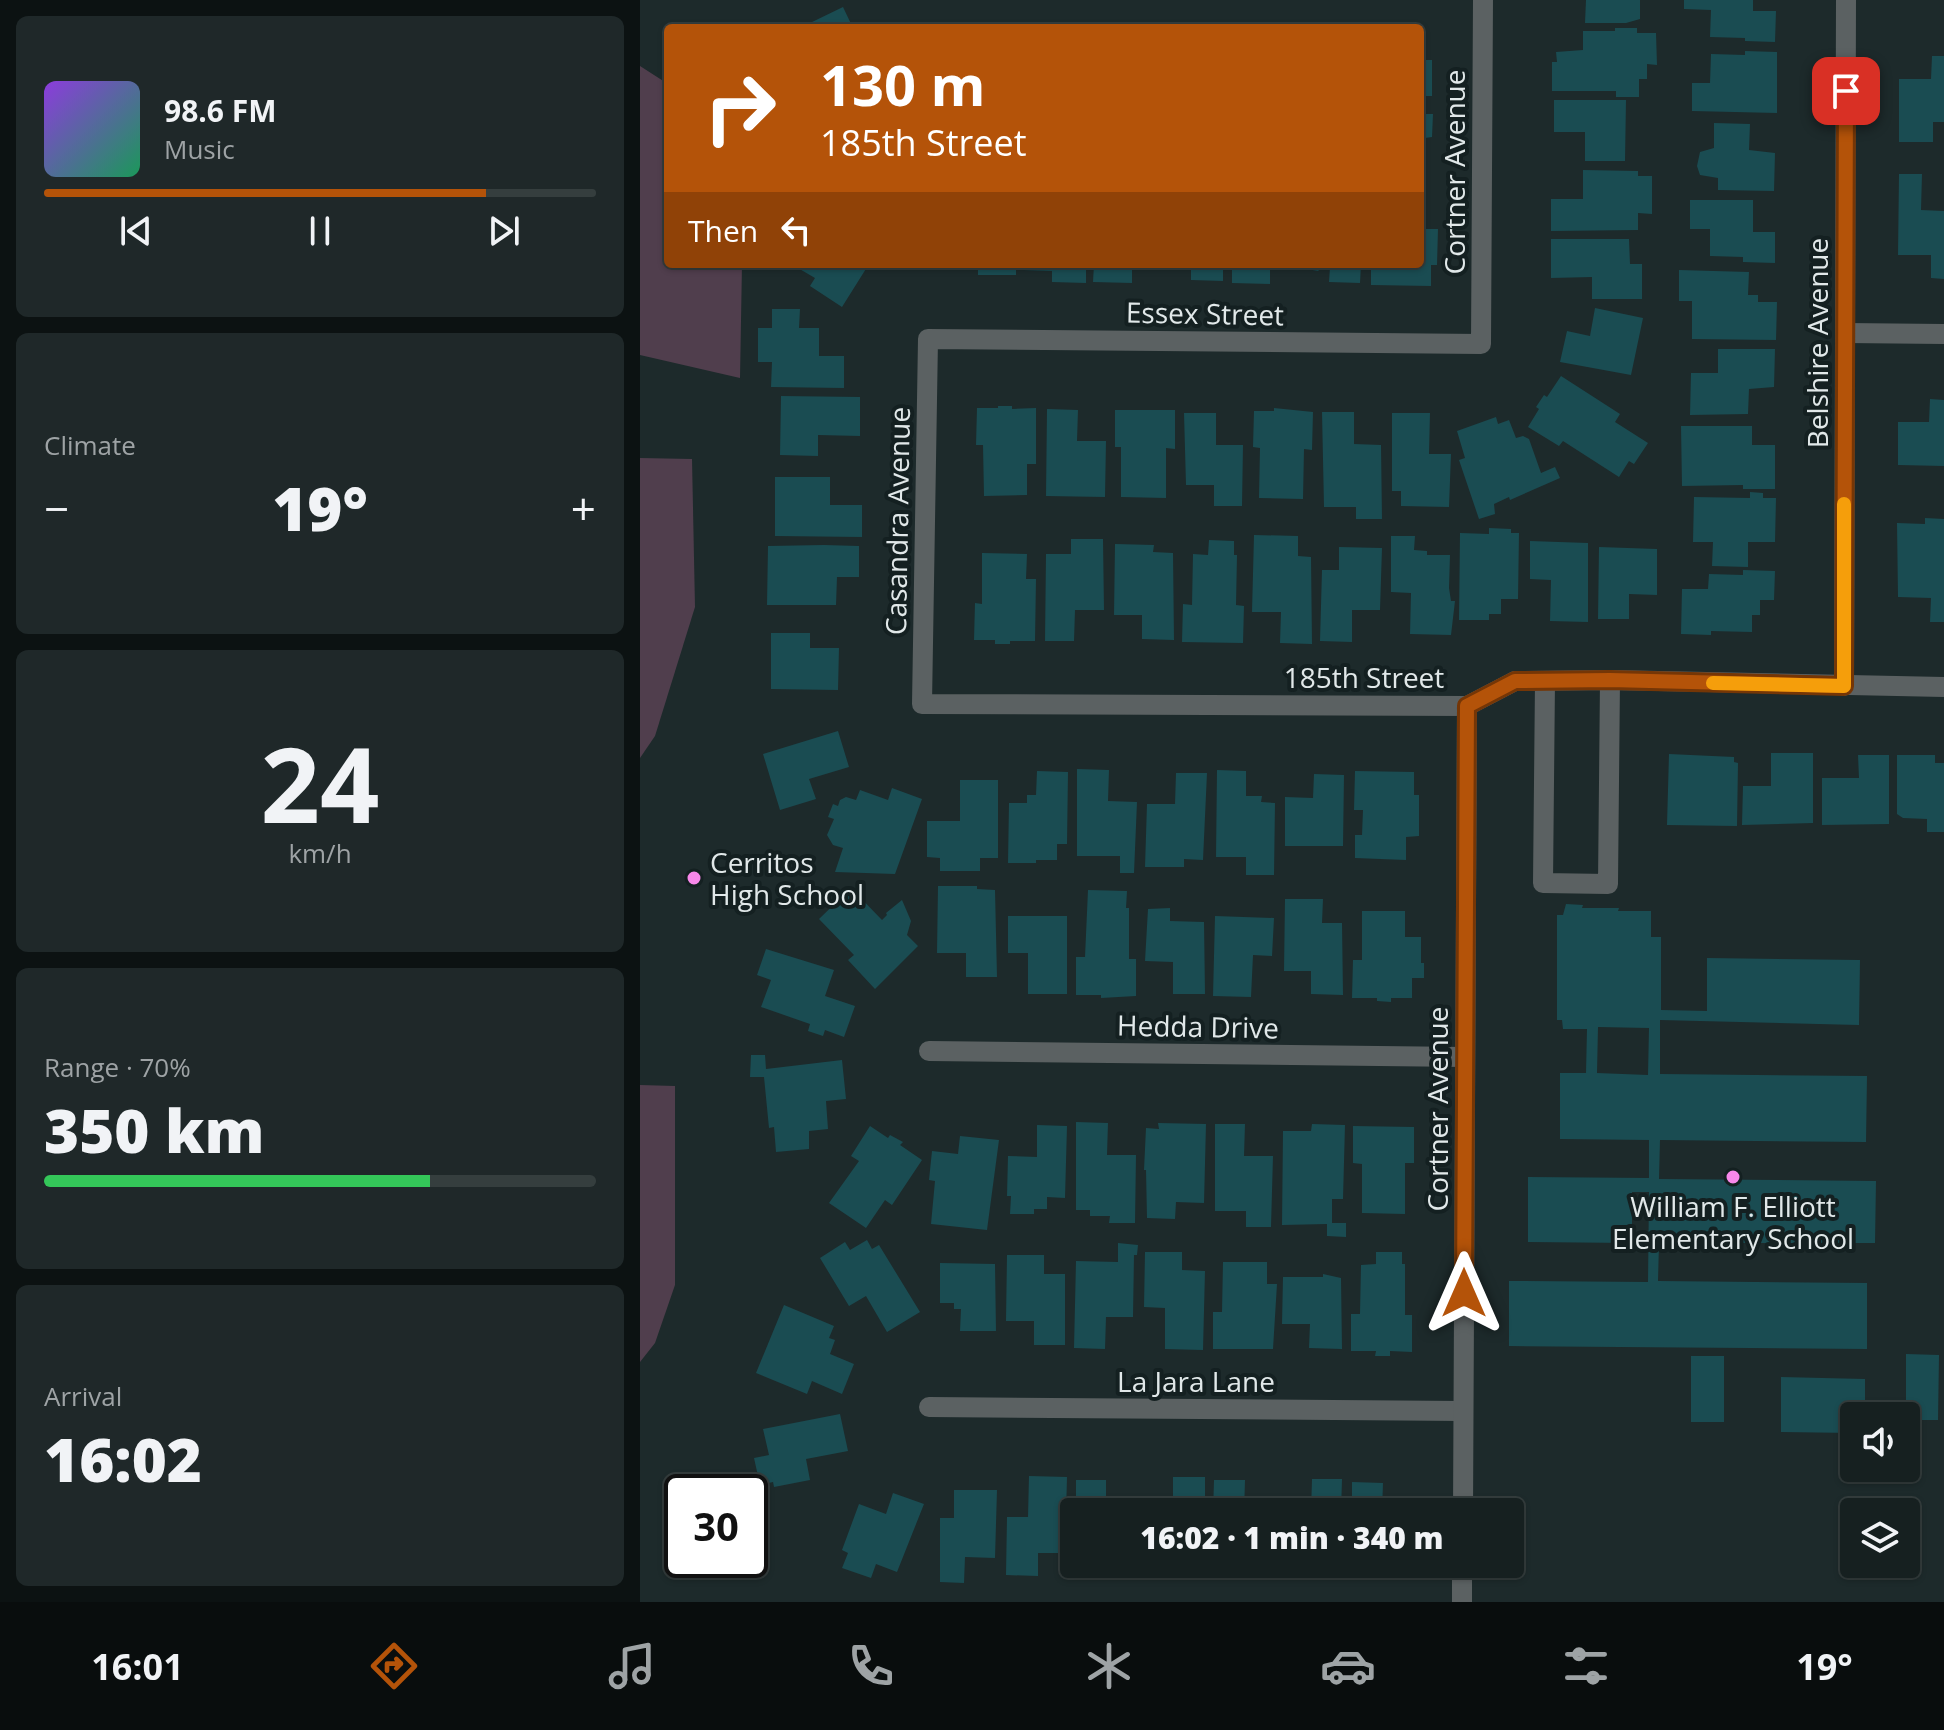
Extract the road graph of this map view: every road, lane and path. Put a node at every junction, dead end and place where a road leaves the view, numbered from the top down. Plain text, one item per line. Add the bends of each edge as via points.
1 (1483, 0) edge
2 (1846, 0) edge
3 (1845, 333) junction
4 (1944, 334) edge
5 (928, 339) joint
6 (1481, 344) joint
7 (1610, 680) junction
8 (1545, 681) junction
9 (1844, 686) junction
10 (1944, 687) edge
11 (922, 704) joint
12 (1467, 706) junction
13 (929, 1051) dead end
14 (1465, 1057) junction
15 (929, 1407) dead end
16 (1463, 1411) junction
17 (1463, 1498) edge
18 (1462, 1578) edge
19 (1462, 1602) edge

1 - 6 street, Cortner Avenue
2 - 3 street, Belshire Avenue
3 - 4 street
3 - 9 street, Belshire Avenue
5 - 6 street, Essex Street
5 - 11 street, Casandra Avenue
7 - 8 street, 185th Street
7 - 8 street via 1608,884 1543,883
7 - 9 street, 185th Street
8 - 12 street, 185th Street via 1515,681
9 - 10 street, 185th Street
11 - 12 street, 185th Street
12 - 14 street, Cortner Avenue
13 - 14 street, Hedda Drive
14 - 16 street, Cortner Avenue
15 - 16 street, La Jara Lane
16 - 17 street, Cortner Avenue
18 - 19 street

